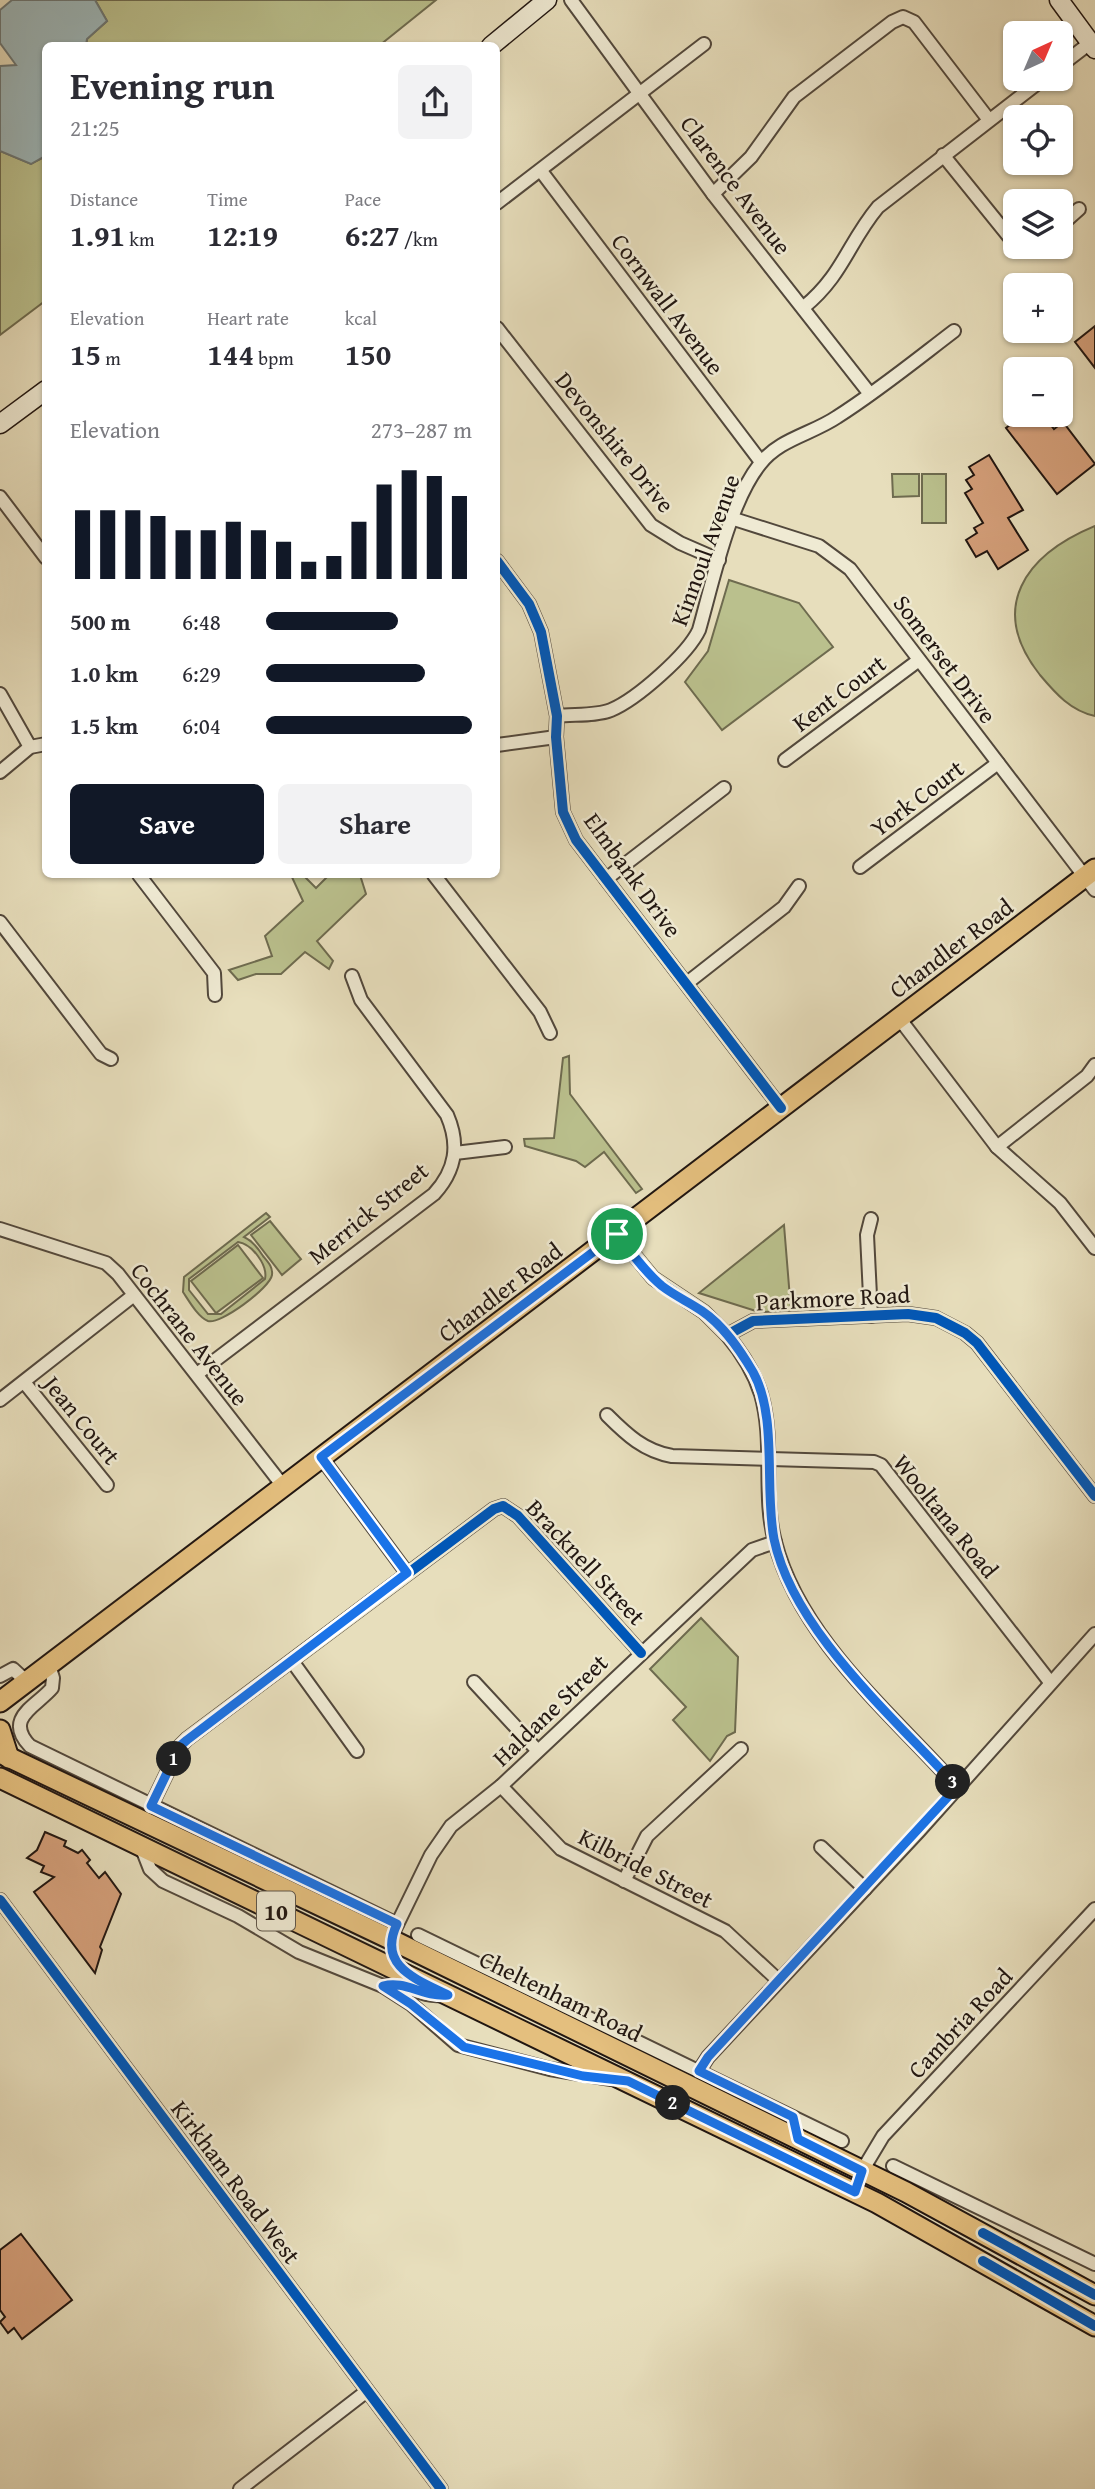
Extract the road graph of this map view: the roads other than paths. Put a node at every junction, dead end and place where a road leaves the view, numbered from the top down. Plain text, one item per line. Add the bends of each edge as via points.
1 (547, 0) edge
2 (570, 0) edge
3 (1059, 0) edge
4 (496, 42) edge
5 (704, 44) dead end
6 (1093, 46) edge
7 (1073, 58) edge
8 (1027, 91) edge
9 (641, 94) junction
10 (989, 120) junction
11 (943, 155) junction
12 (541, 171) junction
13 (713, 194) junction
14 (500, 201) edge
15 (1079, 209) dead end
16 (1073, 214) edge
17 (1003, 229) edge
18 (804, 307) junction
19 (954, 331) dead end
20 (500, 332) edge
21 (42, 393) edge
22 (870, 394) junction
23 (0, 424) edge
24 (761, 462) junction
25 (0, 498) edge
26 (734, 519) junction
27 (42, 553) edge
28 (719, 560) junction
29 (500, 568) edge
30 (919, 660) junction
31 (0, 694) edge
32 (557, 716) junction
33 (556, 737) junction
34 (42, 745) edge
35 (500, 745) edge
36 (30, 747) junction
37 (785, 760) dead end
38 (998, 763) junction
39 (0, 772) edge
40 (724, 788) dead end
41 (860, 867) dead end
42 (141, 878) edge
43 (436, 878) edge
44 (606, 879) junction
45 (1092, 879) edge
46 (799, 887) dead end
47 (0, 922) edge
48 (352, 976) dead end
49 (687, 983) junction
50 (215, 995) dead end
51 (899, 1018) junction
52 (550, 1033) dead end
53 (111, 1059) dead end
54 (1095, 1065) edge
55 (781, 1108) junction
56 (505, 1147) dead end
57 (997, 1147) junction
58 (455, 1153) junction
59 (871, 1219) dead end
60 (0, 1229) edge
61 (617, 1234) junction
62 (1095, 1248) edge
63 (134, 1295) junction
64 (871, 1316) junction
65 (727, 1335) junction
66 (197, 1374) junction
67 (24, 1382) junction
68 (0, 1400) edge
69 (607, 1415) dead end
70 (321, 1457) junction
71 (767, 1459) junction
72 (107, 1485) dead end
73 (282, 1486) junction
74 (1095, 1496) edge
75 (775, 1542) junction
76 (407, 1573) junction
77 (1095, 1634) edge
78 (641, 1653) junction
79 (292, 1661) junction
80 (49, 1665) junction
81 (0, 1676) edge
82 (27, 1682) junction
83 (474, 1682) dead end
84 (1050, 1682) junction
85 (4, 1699) edge
86 (0, 1723) edge
87 (0, 1730) edge
88 (741, 1749) dead end
89 (537, 1750) junction
90 (357, 1751) dead end
91 (5, 1756) edge
92 (0, 1778) edge
93 (501, 1786) junction
94 (957, 1787) junction
95 (151, 1806) junction
96 (141, 1846) junction
97 (821, 1847) dead end
98 (624, 1881) junction
99 (865, 1889) junction
100 (0, 1899) edge
101 (1095, 1909) edge
102 (394, 1932) junction
103 (418, 1935) dead end
104 (410, 1976) junction
105 (778, 1980) junction
106 (383, 1986) junction
107 (448, 1995) junction
108 (699, 2071) junction
109 (628, 2081) junction
110 (793, 2117) junction
111 (798, 2139) junction
112 (842, 2141) dead end
113 (893, 2166) dead end
114 (862, 2171) junction
115 (933, 2185) junction
116 (855, 2192) junction
117 (906, 2192) junction
118 (1095, 2263) edge
119 (1095, 2294) edge
120 (1095, 2326) edge
121 (367, 2391) junction
122 (240, 2489) edge
123 (441, 2489) edge

1 - 4 street
2 - 9 street, Clarence Avenue
3 - 6 street
5 - 9 street
6 - 7 street
8 - 10 street
9 - 12 street
9 - 13 street, Clarence Avenue
10 - 11 street
10 - 13 street via 914,22 903,17 794,97 751,157
11 - 17 street
11 - 18 street via 878,207 859,230 840,270
12 - 14 street
12 - 24 street, Cornwall Avenue
13 - 18 street, Clarence Avenue
15 - 16 street
18 - 22 street, Clarence Avenue
19 - 22 street, Kinnoul Avenue
20 - 28 street, Devonshire Drive via 651,525
21 - 23 street
22 - 24 street, Kinnoul Avenue via 825,425 786,441
24 - 26 street, Kinnoul Avenue via 744,487
25 - 27 street
26 - 28 street, Kinnoul Avenue
26 - 30 street, Somerset Drive via 819,546 850,569
28 - 32 street, Kinnoul Avenue via 693,645 676,662 611,710
29 - 32 street, Elmbank Drive via 529,604 541,632
30 - 37 street, Kent Court
30 - 38 street, Somerset Drive
31 - 36 street
32 - 33 street, Elmbank Drive
33 - 35 street
33 - 44 street, Elmbank Drive via 563,812 576,840
34 - 36 street
36 - 39 street
38 - 41 street, York Court
38 - 45 street, Somerset Drive
40 - 44 street
42 - 50 street via 214,972
43 - 52 street via 540,1012
44 - 49 street, Elmbank Drive
45 - 51 main road, Chandler Road
46 - 49 street via 784,907
47 - 53 street via 101,1054
48 - 58 street, Merrick Street via 361,1000 447,1115
49 - 55 street, Elmbank Drive
51 - 55 main road, Chandler Road
51 - 57 street
54 - 57 street
55 - 61 main road, Chandler Road
56 - 58 street
57 - 62 street via 1060,1203
58 - 66 street, Merrick Street via 452,1168 433,1194
59 - 64 street via 867,1235
60 - 63 street, Cochrane Avenue via 106,1264
61 - 65 street, Parkmore Road via 653,1278 704,1312
61 - 70 main road, Chandler Road
63 - 66 street, Cochrane Avenue
63 - 67 street
64 - 65 street, Parkmore Road via 753,1321
64 - 74 street, Parkmore Road via 923,1315 965,1333 989,1356
65 - 71 street via 755,1376 762,1396
66 - 73 street, Cochrane Avenue
67 - 68 street
67 - 72 street, Jean Court
69 - 71 street, Wooltana Road via 652,1452
70 - 73 main road, Chandler Road
70 - 76 street
71 - 75 street
71 - 84 street, Wooltana Road via 874,1462 887,1470
73 - 80 main road, Chandler Road
75 - 78 street, Haldane Street via 752,1550
75 - 94 street via 793,1592 813,1628
76 - 78 street, Bracknell Street via 503,1506 518,1516
76 - 79 street, Bracknell Street
77 - 84 street
78 - 89 street, Haldane Street
79 - 90 street
79 - 95 street, Bracknell Street via 180,1746
80 - 82 main road, Chandler Road
80 - 95 street, Cheltenham Road via 52,1688 26,1710 21,1722 26,1742
81 - 82 street via 13,1669
82 - 85 main road, Chandler Road
83 - 89 street
84 - 94 street
85 - 86 main road
87 - 91 main road
88 - 98 street via 647,1836
89 - 93 street, Haldane Street
91 - 102 main road, Cheltenham Road / 10
92 - 96 main road, Cheltenham Road / 10
93 - 98 street, Kilbride Street via 561,1849
93 - 102 street, Haldane Street via 451,1826 431,1855
94 - 99 street
95 - 102 street, Cheltenham Road
96 - 104 main road, Cheltenham Road / 10
96 - 106 street, Cheltenham Road via 150,1869 163,1881 238,1916 299,1952
97 - 99 street
98 - 105 street, Kilbride Street via 725,1931
99 - 105 street
100 - 121 street, Kirkham Road West
101 - 114 street, Cambria Road via 883,2136
102 - 104 main road via 392,1954
102 - 111 main road, Cheltenham Road / 10
103 - 108 street, Cheltenham Road
104 - 107 main road, Cheltenham Road / 10
105 - 108 street
106 - 107 street via 397,1983 424,1994
106 - 109 street, Cheltenham Road via 464,2047 583,2076
107 - 109 main road, Cheltenham Road / 10
108 - 110 street, Cheltenham Road
109 - 116 main road, Cheltenham Road / 10
110 - 111 street
110 - 112 street, Cheltenham Road
111 - 114 main road, Cheltenham Road / 10
113 - 115 street
114 - 116 main road
114 - 117 main road, Cheltenham Road / 10
115 - 117 street
115 - 118 street
116 - 120 main road, Cheltenham Road / 10
117 - 119 main road, Cheltenham Road / 10
121 - 122 street
121 - 123 street, Kirkham Road West

